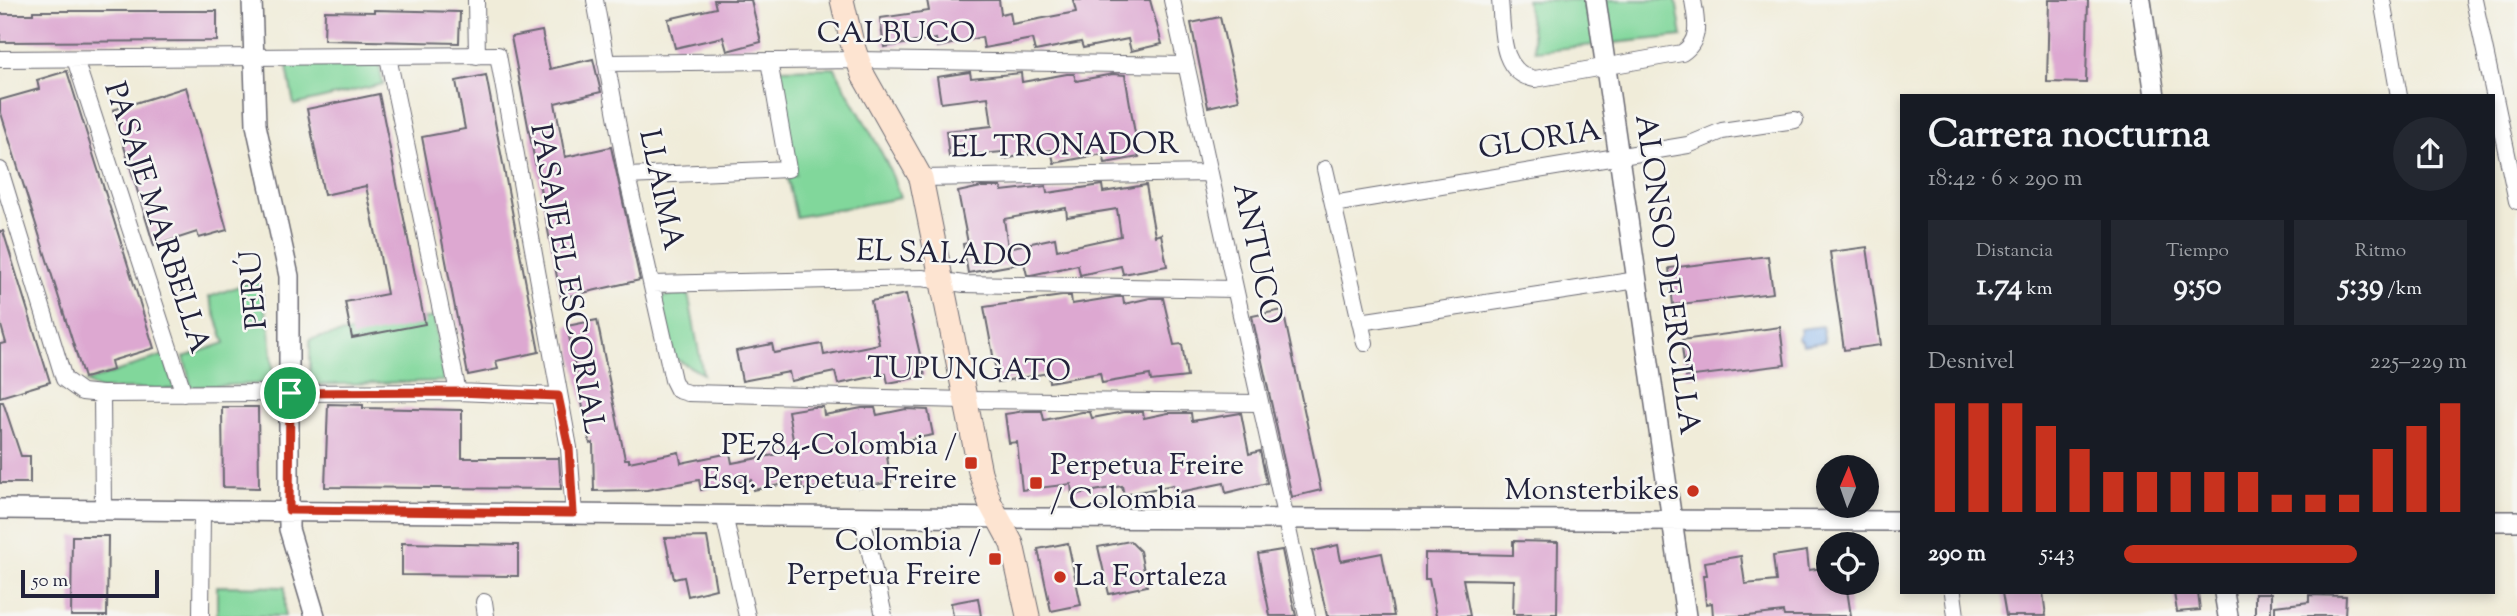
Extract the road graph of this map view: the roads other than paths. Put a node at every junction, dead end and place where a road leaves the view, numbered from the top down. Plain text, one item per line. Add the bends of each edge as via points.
1 (252, 0) edge
2 (476, 0) edge
3 (595, 0) edge
4 (842, 0) edge
5 (1172, 0) edge
6 (1500, 0) edge
7 (1596, 0) edge
8 (1693, 0) edge
9 (2141, 0) edge
10 (2382, 0) edge
11 (2474, 0) edge
12 (477, 56) junction
13 (253, 57) junction
14 (388, 57) junction
15 (0, 59) edge
16 (75, 59) junction
17 (857, 60) junction
18 (769, 61) junction
19 (606, 63) junction
20 (1186, 65) junction
21 (1606, 68) junction
22 (2155, 94) edge
23 (2399, 94) edge
24 (2494, 94) edge
25 (2495, 98) edge
26 (1795, 120) dead end
27 (1619, 156) junction
28 (1325, 169) dead end
29 (0, 170) edge
30 (1210, 173) junction
31 (627, 176) junction
32 (921, 178) junction
33 (2517, 201) edge
34 (1333, 204) junction
35 (1637, 280) junction
36 (942, 281) junction
37 (652, 284) junction
38 (1234, 289) junction
39 (1360, 322) junction
40 (1365, 342) dead end
41 (678, 390) joint
42 (458, 392) junction
43 (290, 393) junction
44 (102, 394) junction
45 (184, 394) junction
46 (558, 396) junction
47 (965, 400) junction
48 (1259, 403) junction
49 (0, 509) edge
50 (103, 509) junction
51 (202, 510) junction
52 (289, 510) junction
53 (573, 513) junction
54 (724, 515) junction
55 (862, 516) junction
56 (999, 518) junction
57 (1286, 519) junction
58 (1900, 521) edge
59 (2495, 521) edge
60 (2517, 521) edge
61 (1672, 522) junction
62 (1953, 594) edge
63 (2224, 594) edge
64 (201, 616) edge
65 (315, 616) edge
66 (747, 616) edge
67 (884, 616) edge
68 (1028, 616) edge
69 (1307, 616) edge
70 (1686, 616) edge
71 (1956, 616) edge
72 (2228, 616) edge

1 - 13 street, PERÚ
2 - 12 street
3 - 19 street, LLAIMA
4 - 17 main road
5 - 20 street, ANTUCO
6 - 21 street via 1508,60 1518,73 1535,79
7 - 21 street, ALONSO DE ERCILLA
8 - 21 street via 1697,31 1688,50
9 - 22 street
10 - 23 street
11 - 24 street
12 - 14 street
12 - 46 street, PASAJE EL ESCORIAL via 498,55
13 - 14 street
13 - 16 street
13 - 43 street, PERÚ via 257,133 289,276
14 - 42 street
15 - 16 street
16 - 45 street, PASAJE MARBELLA
17 - 18 street, CALBUCO
17 - 20 street, CALBUCO
17 - 32 main road
18 - 19 street, CALBUCO
18 - 31 street via 788,169
19 - 31 street, LLAIMA
20 - 30 street, ANTUCO
21 - 27 street, ALONSO DE ERCILLA
25 - 33 street
26 - 27 street, GLORIA via 1722,131 1688,145
27 - 34 street, GLORIA
27 - 35 street, ALONSO DE ERCILLA
28 - 34 street
29 - 44 street via 64,379 82,392
30 - 32 street, EL TRONADOR
30 - 38 street, ANTUCO
31 - 37 street, LLAIMA
32 - 36 main road
34 - 39 street
35 - 39 street
35 - 61 street, ALONSO DE ERCILLA
36 - 37 street, EL SALADO
36 - 38 street, EL SALADO
36 - 47 main road
37 - 41 street, LLAIMA
38 - 48 street, ANTUCO
39 - 40 street
41 - 47 street, TUPUNGATO
42 - 43 street
42 - 46 street
43 - 45 street
43 - 52 street, PERÚ
44 - 45 street
44 - 50 street
46 - 53 street, PASAJE EL ESCORIAL via 569,448
47 - 48 street, TUPUNGATO
47 - 56 main road via 983,484
48 - 57 street, ANTUCO
49 - 50 street
50 - 51 street
51 - 52 street
51 - 64 street
52 - 53 street
52 - 65 street, PERÚ via 291,537
53 - 54 street
54 - 55 street
54 - 66 street
55 - 56 street
55 - 67 street
56 - 57 street
56 - 68 main road via 1012,544
57 - 61 street
57 - 69 street, ANTUCO
58 - 61 street
59 - 60 street
61 - 70 street, ALONSO DE ERCILLA
62 - 71 street
63 - 72 street

